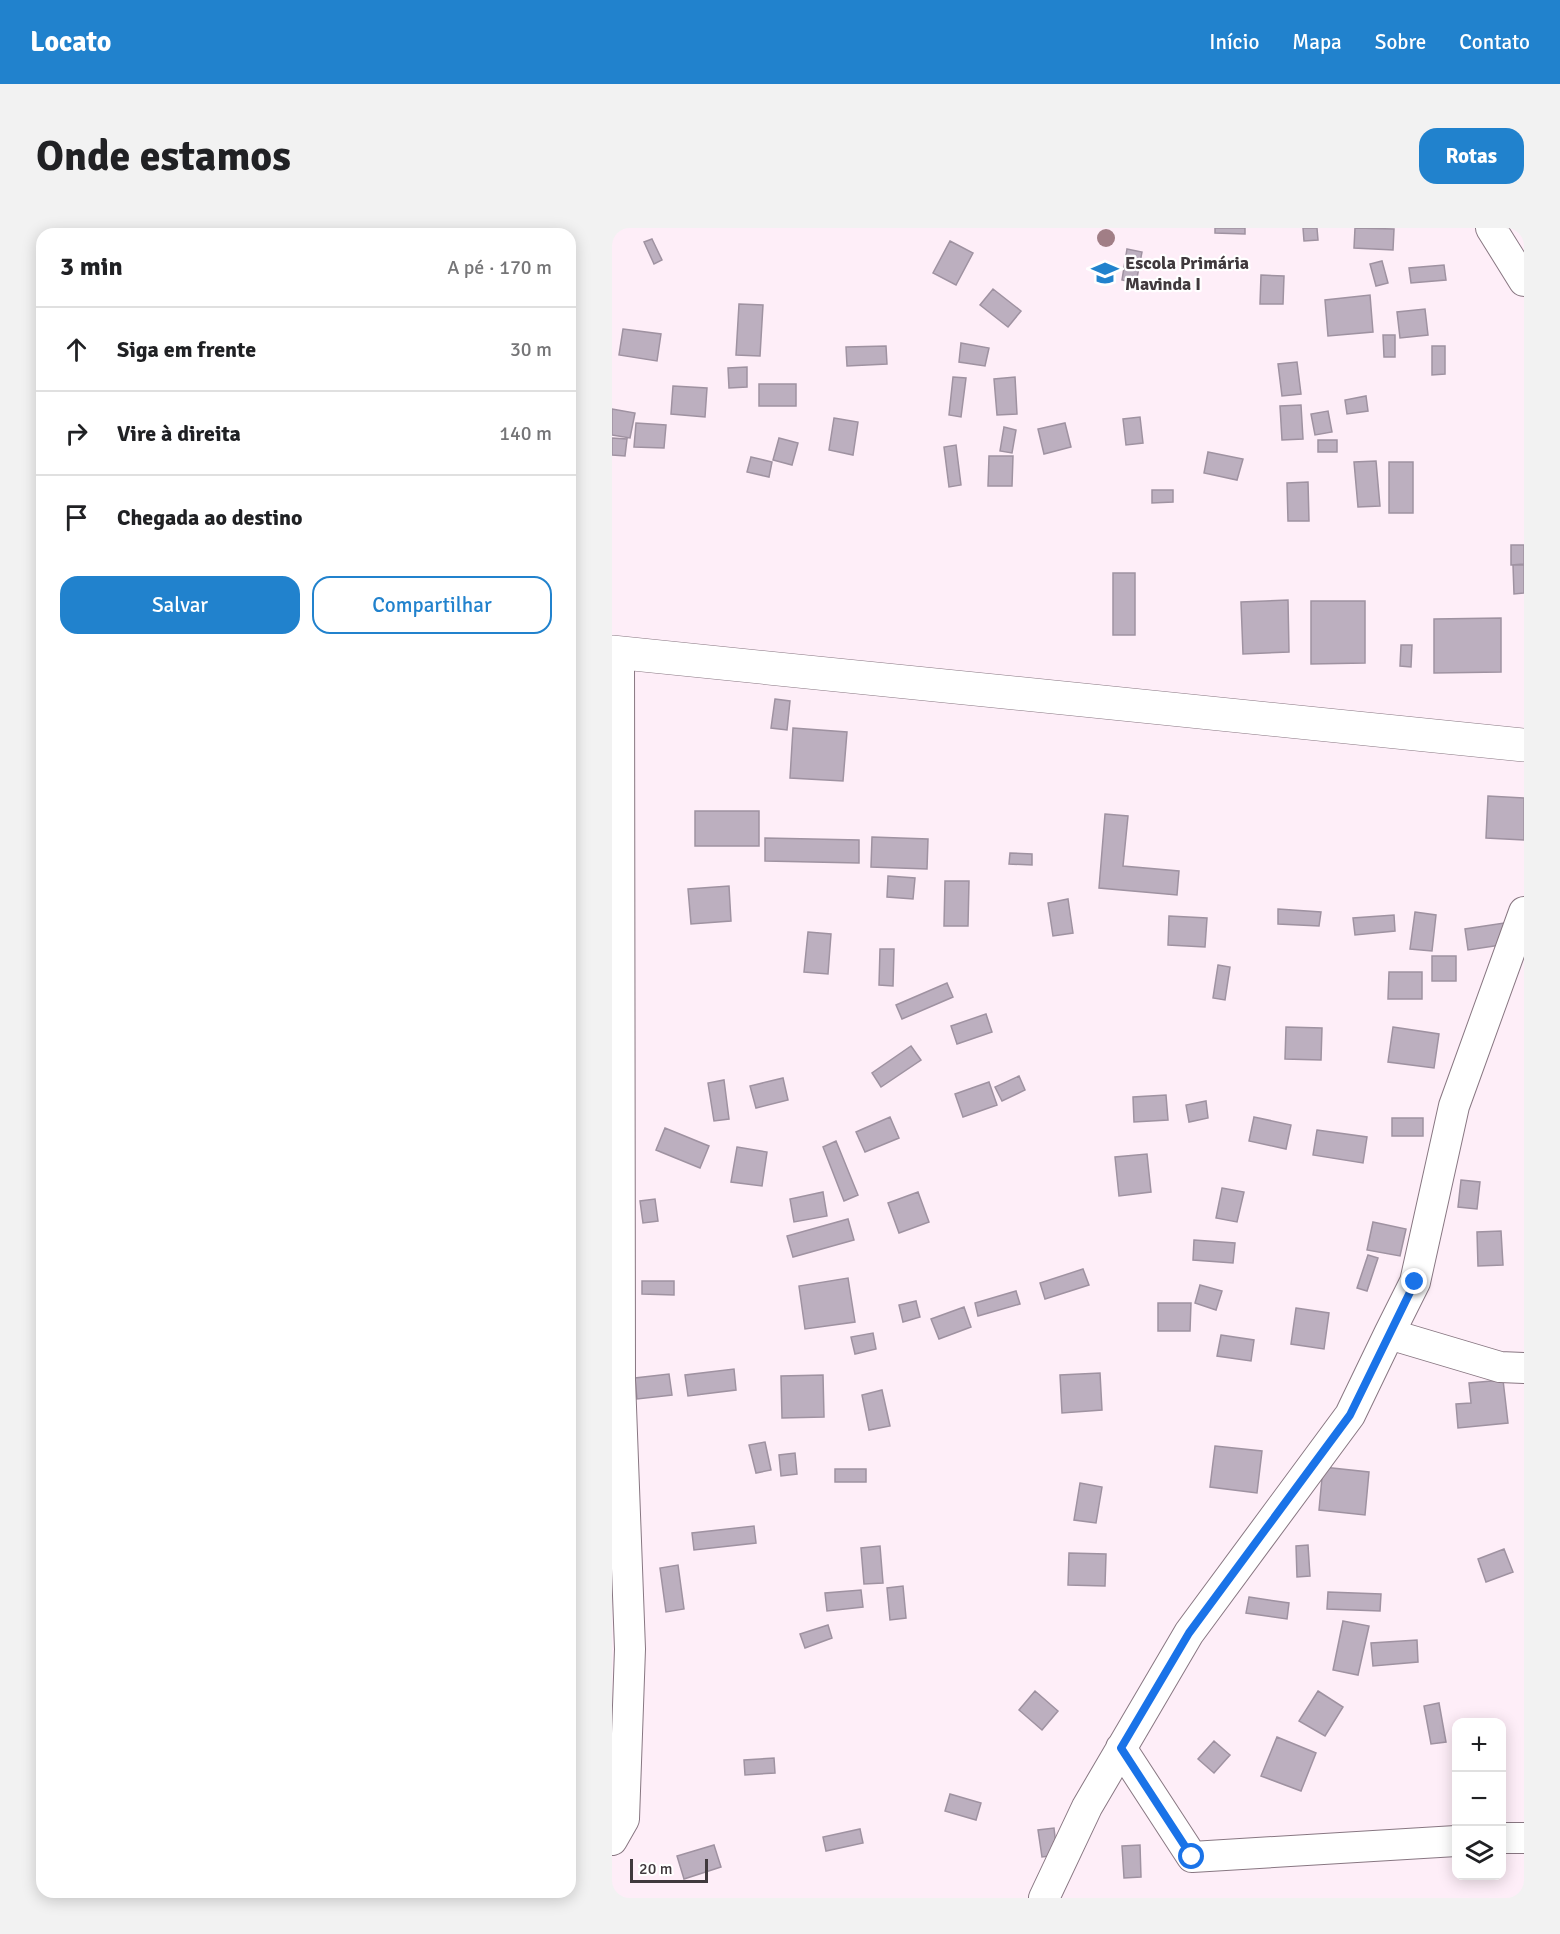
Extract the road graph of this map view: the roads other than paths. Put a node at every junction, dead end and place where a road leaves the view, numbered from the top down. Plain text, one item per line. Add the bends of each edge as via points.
1 (1491, 228) edge
2 (1524, 281) edge
3 (615, 652) edge
4 (1524, 745) edge
5 (1524, 912) edge
6 (1389, 1334) junction
7 (1524, 1368) edge
8 (1121, 1748) junction
9 (1506, 1838) edge
10 (1524, 1838) edge
11 (612, 1840) edge
12 (1452, 1841) edge
13 (1044, 1898) edge

1 - 2 street
3 - 4 street
3 - 11 street via 620,1380 630,1649 624,1819
5 - 6 street via 1454,1106 1415,1282
6 - 7 street via 1500,1367
6 - 8 street via 1350,1415 1189,1633
8 - 12 street via 1192,1857
8 - 13 street via 1087,1807
9 - 10 street

